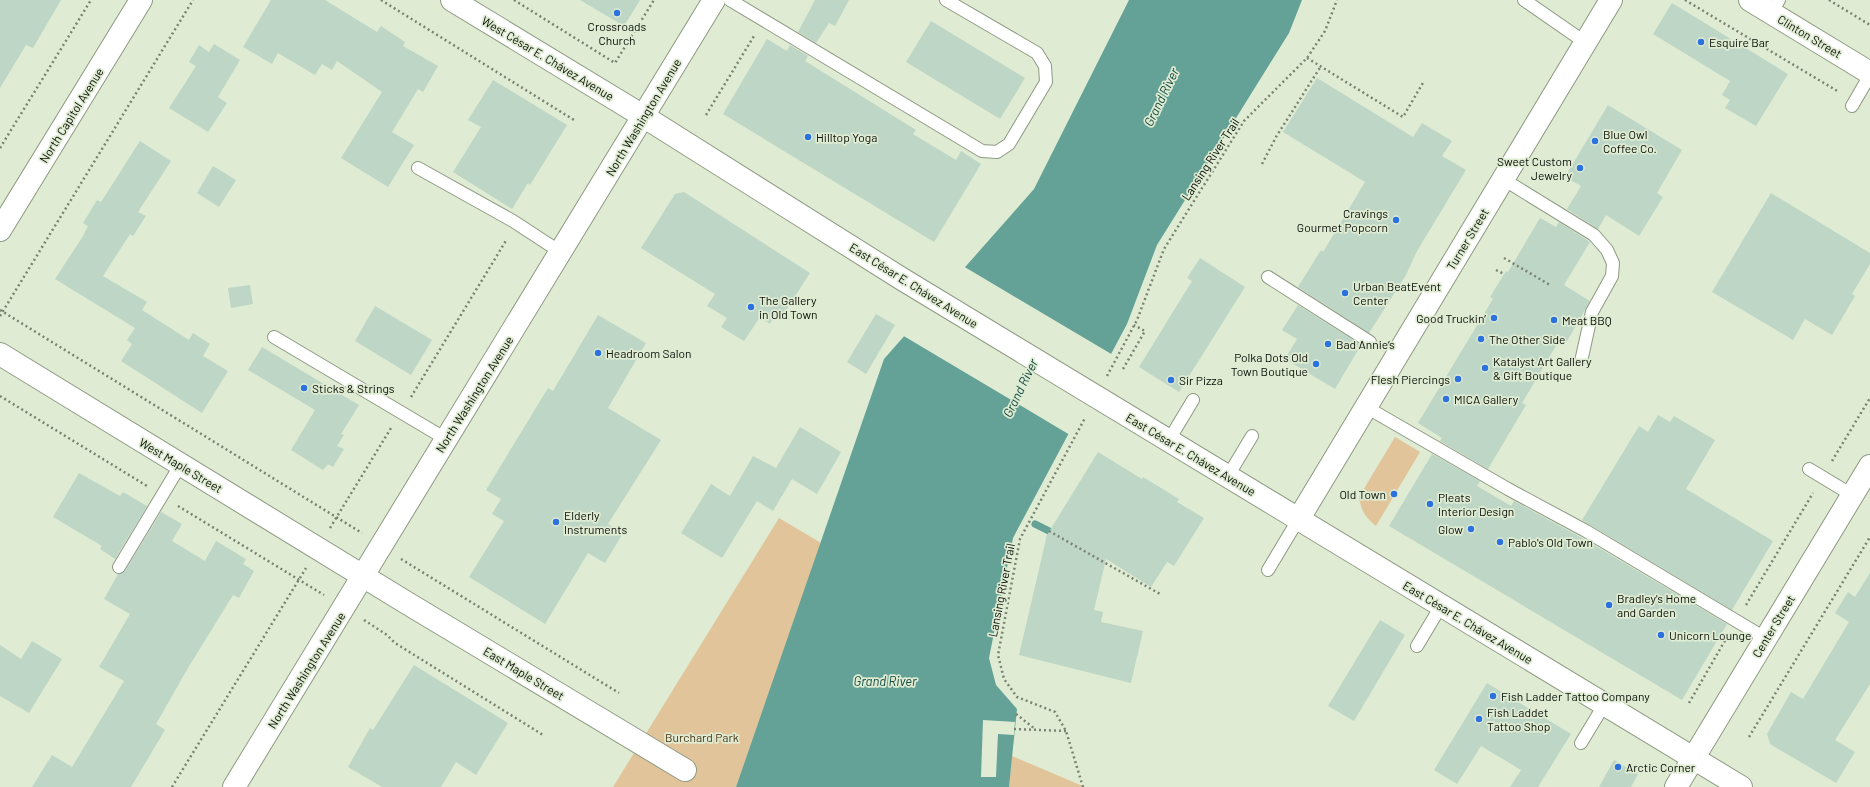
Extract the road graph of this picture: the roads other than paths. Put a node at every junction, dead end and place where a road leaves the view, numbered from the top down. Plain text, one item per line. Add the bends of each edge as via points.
1 (141, 0) edge
2 (452, 0) edge
3 (714, 0) edge
4 (730, 0) edge
5 (946, 0) edge
6 (1524, 0) edge
7 (1611, 0) edge
8 (1750, 0) edge
9 (1775, 6) edge
10 (1586, 43) junction
11 (1870, 74) edge
12 (1854, 103) road end
13 (643, 116) junction
14 (418, 168) dead end
15 (1503, 179) junction
16 (0, 230) edge
17 (562, 253) junction
18 (1268, 277) dead end
19 (274, 337) dead end
20 (1370, 342) dead end
21 (0, 354) edge
22 (1582, 357) dead end
23 (1193, 400) dead end
24 (1366, 407) junction
25 (1161, 436) junction
26 (1252, 436) dead end
27 (446, 439) junction
28 (180, 464) junction
29 (1870, 466) edge
30 (1809, 469) dead end
31 (1228, 476) junction
32 (1852, 495) junction
33 (1298, 520) junction
34 (119, 567) dead end
35 (1268, 570) dead end
36 (363, 575) junction
37 (1441, 606) junction
38 (1765, 638) junction
39 (1417, 646) dead end
40 (1604, 704) junction
41 (1581, 743) dead end
42 (1693, 758) junction
43 (685, 770) dead end
44 (234, 787) edge
45 (1676, 787) edge
46 (1741, 787) edge

1 - 16 street, North Capitol Avenue
2 - 13 street, West César E. Chávez Avenue
3 - 13 street, North Washington Avenue
4 - 5 lane via 982,151 997,152 1009,144 1046,82 1045,66 1037,53
6 - 10 lane
7 - 10 street, Turner Street
8 - 9 street, Clinton Street
9 - 11 street, Clinton Street
10 - 15 street, Turner Street
11 - 12 lane
13 - 17 street, North Washington Avenue
13 - 25 street, East César E. Chávez Avenue via 902,279
14 - 17 lane via 513,221
15 - 22 lane via 1594,235 1607,250 1613,263 1612,276 1592,312
15 - 24 street, Turner Street
17 - 27 street, North Washington Avenue
18 - 20 lane
19 - 27 lane
21 - 28 street, West Maple Street
23 - 25 lane
24 - 33 street, Turner Street
24 - 38 lane via 1586,531
25 - 31 street, East César E. Chávez Avenue
26 - 31 lane
27 - 36 street, North Washington Avenue
28 - 34 lane
28 - 36 street, West Maple Street
29 - 32 street, Center Street
30 - 32 lane
31 - 33 street, East César E. Chávez Avenue
32 - 38 street, Center Street
33 - 35 lane
33 - 37 street, East César E. Chávez Avenue
36 - 43 street, East Maple Street
36 - 44 street, North Washington Avenue
37 - 39 lane
37 - 40 street, East César E. Chávez Avenue
38 - 42 street, Center Street
40 - 41 lane
40 - 42 street, East César E. Chávez Avenue
42 - 45 street, Center Street
42 - 46 street, East César E. Chávez Avenue

